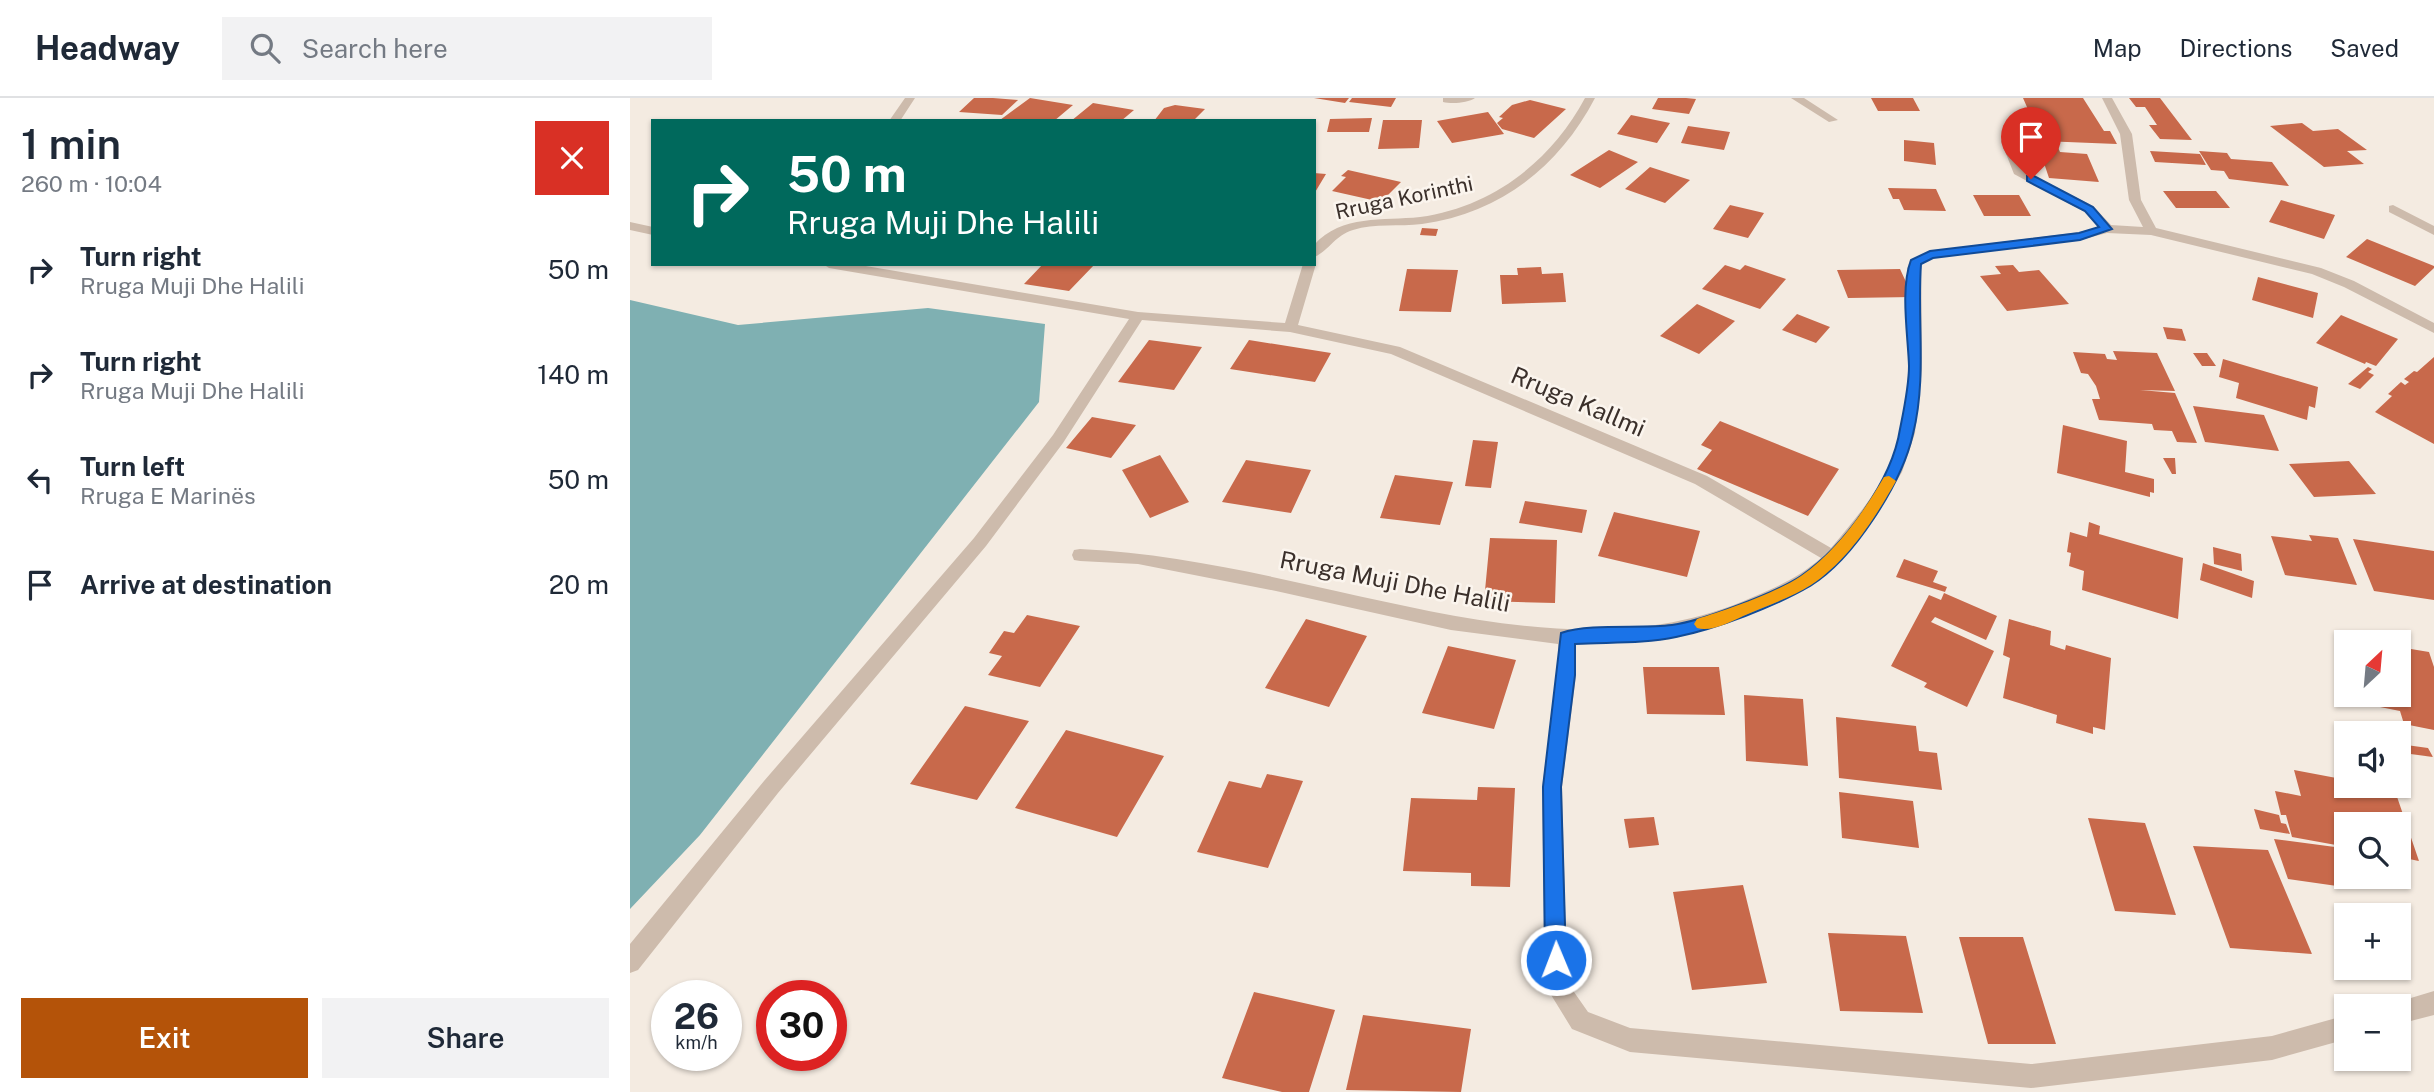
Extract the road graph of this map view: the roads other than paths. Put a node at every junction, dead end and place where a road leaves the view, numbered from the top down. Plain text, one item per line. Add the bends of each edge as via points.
1 (910, 98) edge
2 (1470, 98) edge
3 (1590, 98) edge
4 (1796, 98) edge
5 (2106, 98) edge
6 (1447, 100) dead end
7 (895, 119) edge
8 (1833, 120) dead end
9 (2007, 141) dead end
10 (2393, 209) dead end
11 (630, 226) edge
12 (2107, 229) junction
13 (2151, 230) junction
14 (2434, 230) edge
15 (651, 231) edge
16 (1316, 251) edge
17 (841, 266) edge
18 (1309, 266) edge
19 (1138, 316) junction
20 (1290, 328) junction
21 (2434, 329) edge
22 (1080, 555) dead end
23 (1833, 557) junction
24 (1567, 638) junction
25 (630, 962) edge
26 (2434, 1003) edge
27 (2411, 1009) edge
28 (2334, 1031) edge

1 - 7 street
2 - 6 street
3 - 16 street, Rruga Korinthi via 1561,148 1494,199 1426,219 1355,226 1330,236
4 - 8 street
5 - 13 street via 2126,134 2135,200
9 - 12 street via 2018,172 2089,209
10 - 14 street
11 - 15 street
12 - 13 street, Rruga Muji Dhe Halili
12 - 23 street, Rruga Muji Dhe Halili via 1930,255 1915,263 1916,369 1907,433 1894,472 1871,511
13 - 21 street, Rruga Muji Dhe Halili via 2316,271
17 - 19 street, Rruga Kallmi
18 - 20 street
19 - 20 street, Rruga Kallmi
19 - 25 street via 1058,439 980,542 771,787
20 - 23 street, Rruga Kallmi via 1395,350 1475,382 1701,480
22 - 24 street, Rruga Muji Dhe Halili via 1138,558 1451,623
23 - 24 street, Rruga Muji Dhe Halili via 1806,581 1726,617 1675,631
24 - 28 street via 1567,675 1552,787 1556,985 1580,1021 1630,1040 2031,1076 2272,1048
26 - 27 street

